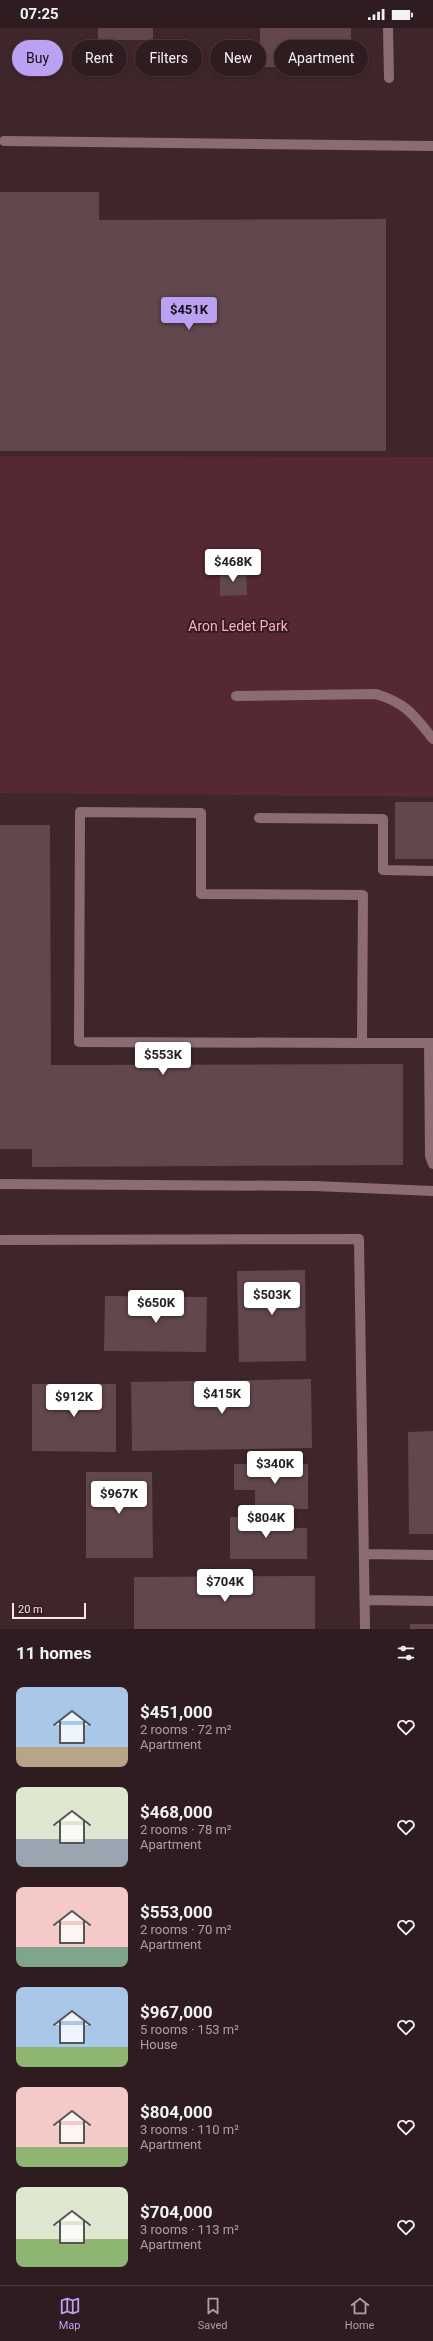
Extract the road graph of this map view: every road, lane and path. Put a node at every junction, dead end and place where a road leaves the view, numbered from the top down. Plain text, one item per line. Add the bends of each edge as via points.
1 (388, 28) edge
2 (389, 78) dead end
3 (4, 141) dead end
4 (433, 146) edge
5 (236, 696) dead end
6 (433, 739) edge
7 (259, 818) dead end
8 (433, 871) edge
9 (362, 1043) junction
10 (431, 1043) edge
11 (433, 1164) edge
12 (0, 1184) edge
13 (433, 1191) edge
14 (0, 1240) edge
15 (364, 1554) junction
16 (433, 1555) edge
17 (365, 1600) junction
18 (433, 1601) edge
19 (365, 1629) edge

1 - 2 lane
3 - 4 lane
5 - 6 lane via 376,694 395,700 413,715
7 - 8 lane via 383,819 383,870
9 - 9 lane via 363,895 201,894 201,813 80,812 79,1042
9 - 10 lane
10 - 11 lane via 430,1156
12 - 13 lane via 315,1186
14 - 15 lane via 359,1239
15 - 16 lane
15 - 17 lane
17 - 18 lane
17 - 19 lane

